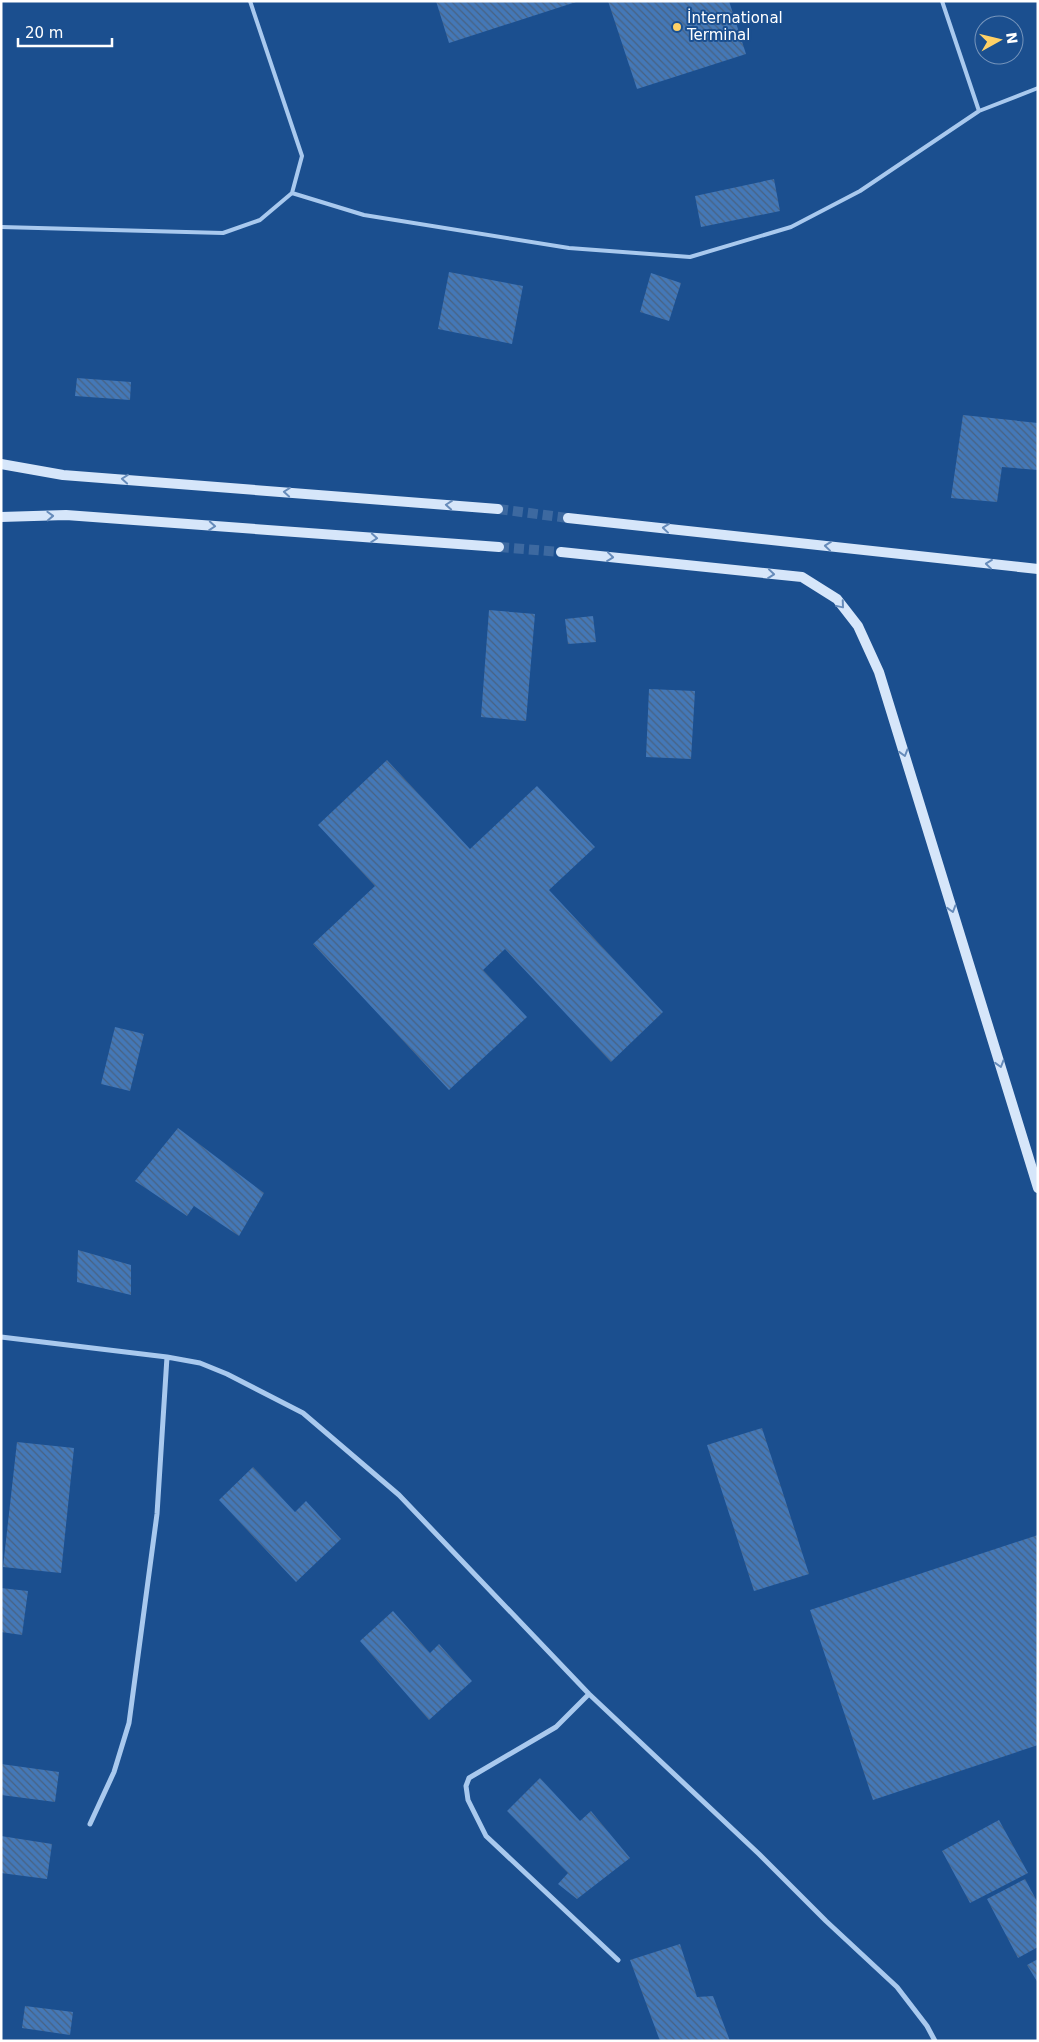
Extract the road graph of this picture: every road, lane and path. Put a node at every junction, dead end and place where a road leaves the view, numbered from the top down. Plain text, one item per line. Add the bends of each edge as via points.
1 (250, 1) edge
2 (942, 1) edge
3 (1038, 88) edge
4 (979, 111) junction
5 (292, 193) junction
6 (1, 227) edge
7 (1, 464) edge
8 (498, 509) tunnel mouth
9 (1, 517) edge
10 (568, 518) tunnel mouth
11 (499, 547) tunnel mouth
12 (561, 552) tunnel mouth
13 (1038, 569) edge
14 (1038, 1188) edge
15 (1, 1337) edge
16 (167, 1357) junction
17 (589, 1694) junction
18 (90, 1824) dead end
19 (618, 1960) dead end
20 (935, 2041) edge

1 - 5 lane via 302,156
2 - 4 lane
3 - 4 lane
4 - 5 lane via 860,191 791,227 690,257 570,248 364,215
5 - 6 lane via 260,220 223,233
8 -> 7 street via 64,474
9 -> 11 street via 66,515
13 -> 10 street
12 -> 14 street via 802,577 837,599 858,626 879,672
15 - 16 street
16 - 17 street via 200,1363 228,1374 303,1413 399,1496
16 - 18 street via 157,1514 129,1723 114,1772
17 - 19 street via 556,1727 469,1778 466,1786 468,1800 486,1836
17 - 20 street via 897,1987

